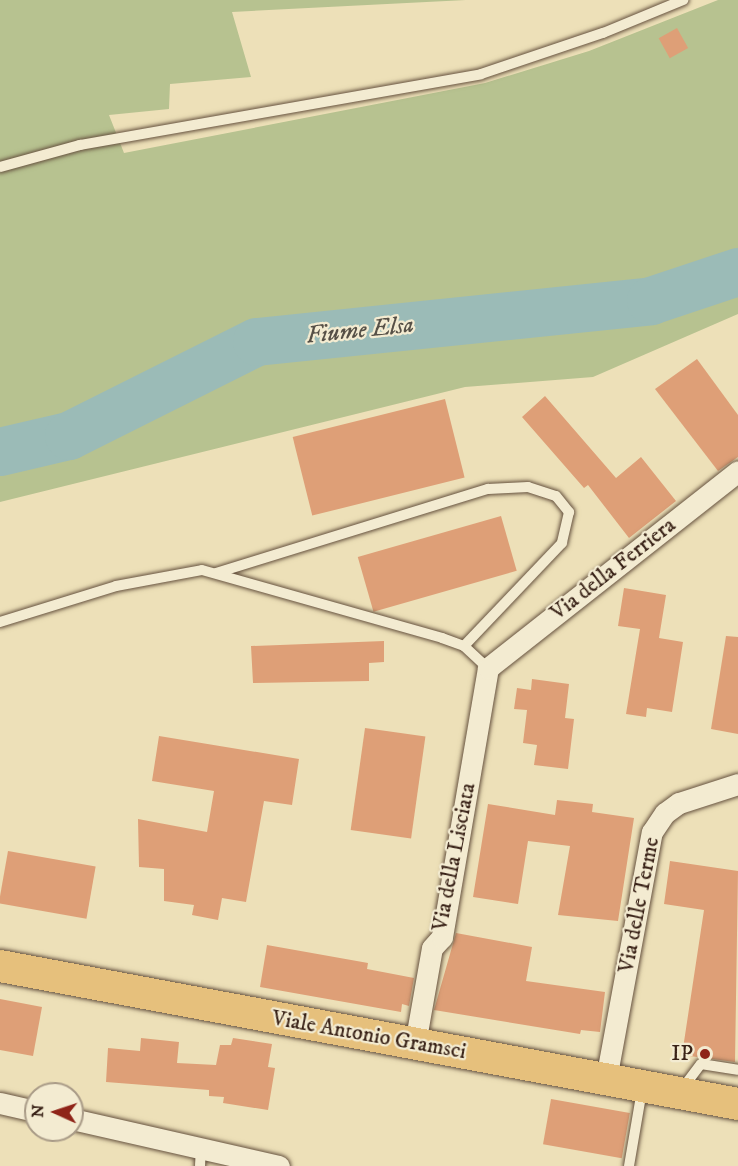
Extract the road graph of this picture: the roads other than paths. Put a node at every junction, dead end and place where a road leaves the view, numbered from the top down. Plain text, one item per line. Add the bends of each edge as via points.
1 (682, 0) edge
2 (0, 167) edge
3 (738, 471) edge
4 (216, 573) junction
5 (0, 622) edge
6 (464, 646) junction
7 (488, 668) junction
8 (738, 784) edge
9 (0, 966) edge
10 (415, 1044) junction
11 (738, 1070) edge
12 (606, 1079) junction
13 (643, 1086) junction
14 (679, 1093) junction
15 (0, 1103) edge
16 (738, 1104) edge
17 (24, 1108) edge
18 (84, 1123) edge
19 (200, 1157) edge
20 (279, 1166) edge
21 (629, 1166) edge

1 - 2 lane via 603,33 481,74 80,145
3 - 7 street, Via della Ferriera
4 - 5 lane via 166,574
4 - 6 lane
4 - 6 lane via 488,489 528,487 555,496 569,512 562,543
6 - 7 lane
7 - 10 street, Via della Lisciata via 442,937 432,948
8 - 12 street, Via delle Terme via 678,803 652,832
9 - 10 main road, Viale Antonio Gramsci
10 - 12 main road, Viale Antonio Gramsci
11 - 14 lane via 701,1064
12 - 13 main road, Viale Antonio Gramsci
13 - 14 main road, Viale Antonio Gramsci
13 - 21 lane
14 - 16 main road, Viale Antonio Gramsci
15 - 17 street
18 - 19 street
19 - 20 street

